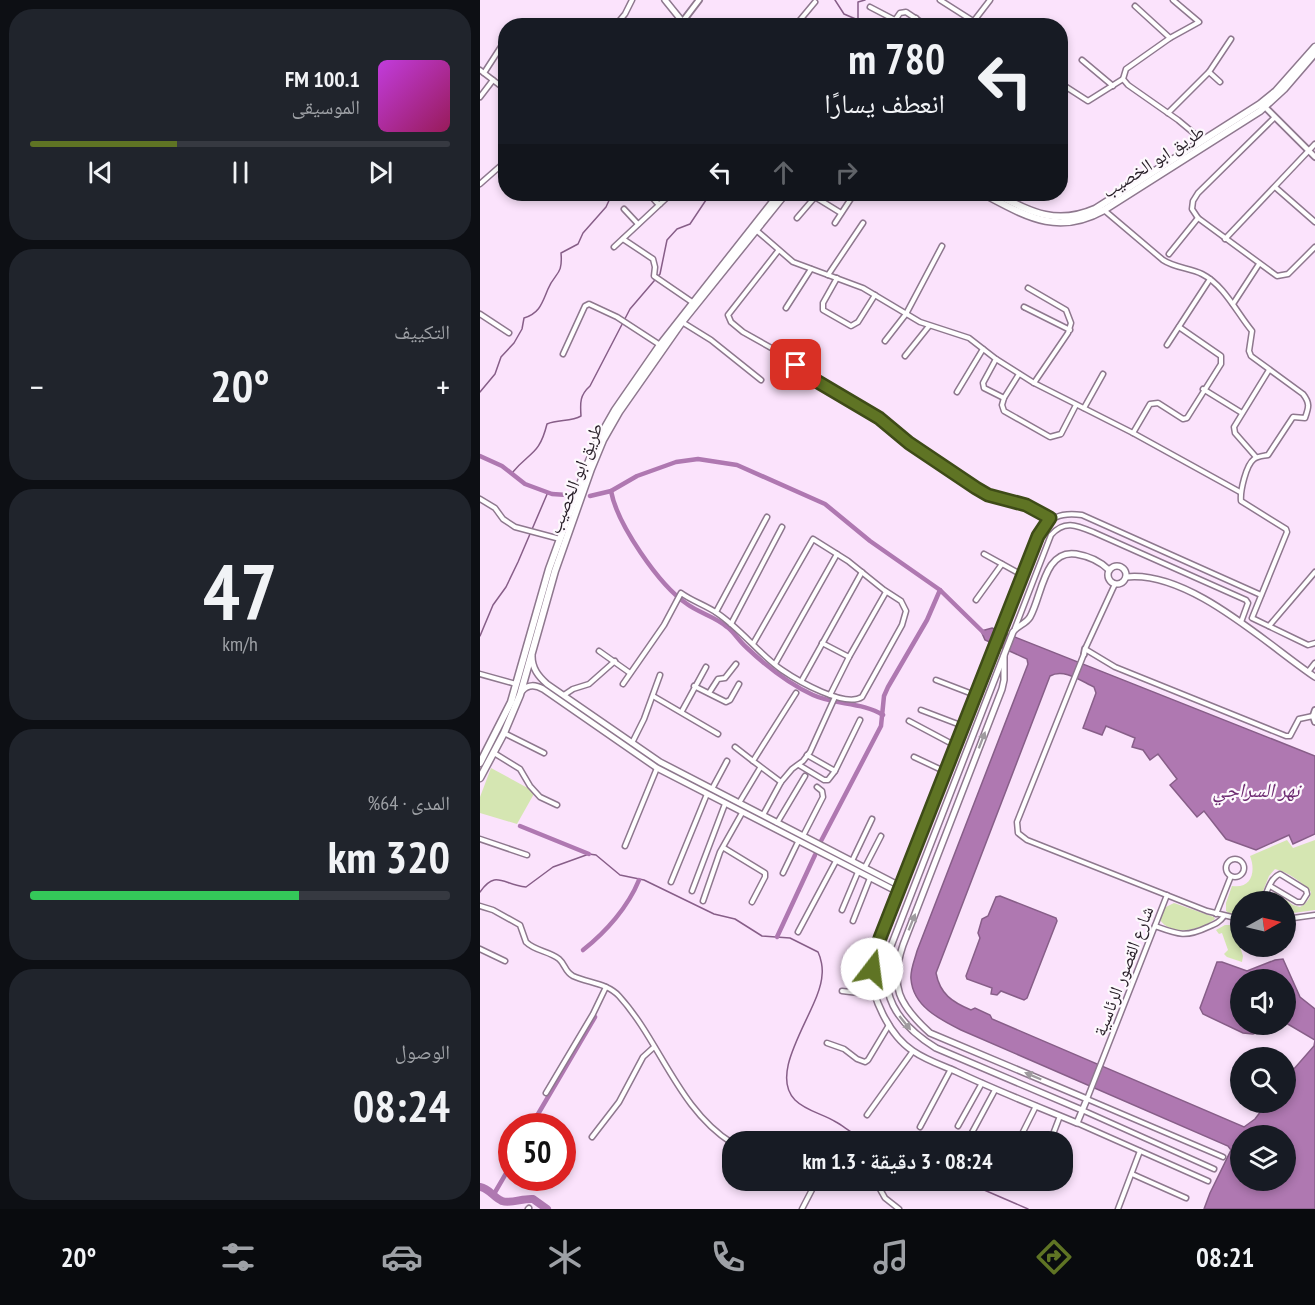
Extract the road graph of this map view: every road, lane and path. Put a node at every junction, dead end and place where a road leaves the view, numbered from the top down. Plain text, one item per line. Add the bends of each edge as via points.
1 (632, 0) edge
2 (665, 0) edge
3 (699, 0) edge
4 (940, 0) edge
5 (990, 0) edge
6 (1173, 0) edge
7 (815, 2) dead end
8 (1135, 6) dead end
9 (870, 7) dead end
10 (622, 18) edge
11 (681, 18) edge
12 (688, 18) edge
13 (802, 18) edge
14 (891, 18) edge
15 (897, 18) edge
16 (916, 18) edge
17 (965, 18) edge
18 (976, 18) edge
19 (1170, 38) junction
20 (1231, 39) dead end
21 (1315, 47) edge
22 (498, 50) edge
23 (1315, 53) edge
24 (1082, 60) dead end
25 (482, 72) edge
26 (1209, 72) junction
27 (1124, 79) junction
28 (493, 80) junction
29 (1220, 82) dead end
30 (498, 84) edge
31 (1113, 86) junction
32 (1068, 88) edge
33 (480, 97) edge
34 (1265, 107) junction
35 (1168, 113) junction
36 (1275, 118) junction
37 (1202, 140) junction
38 (1315, 144) edge
39 (1309, 152) junction
40 (1315, 157) edge
41 (1177, 159) junction
42 (498, 168) edge
43 (480, 184) edge
44 (1275, 187) junction
45 (656, 201) edge
46 (663, 201) edge
47 (774, 201) edge
48 (779, 201) edge
49 (812, 201) edge
50 (822, 201) edge
51 (850, 201) edge
52 (997, 201) edge
53 (1010, 201) edge
54 (660, 204) junction
55 (624, 209) dead end
56 (1104, 210) junction
57 (842, 213) junction
58 (797, 218) dead end
59 (1198, 218) junction
60 (1315, 222) edge
61 (835, 223) dead end
62 (863, 223) dead end
63 (638, 224) junction
64 (756, 230) junction
65 (623, 239) junction
66 (1225, 239) junction
67 (942, 246) dead end
68 (614, 247) dead end
69 (1315, 247) edge
70 (778, 251) junction
71 (1168, 254) dead end
72 (1259, 264) junction
73 (811, 268) junction
74 (828, 274) junction
75 (716, 276) junction
76 (837, 278) junction
77 (1210, 279) junction
78 (1028, 288) dead end
79 (875, 295) junction
80 (692, 302) junction
81 (1233, 304) junction
82 (1024, 307) dead end
83 (786, 308) dead end
84 (480, 314) edge
85 (906, 314) junction
86 (682, 322) junction
87 (929, 326) junction
88 (1179, 327) junction
89 (1070, 330) junction
90 (509, 333) dead end
91 (885, 341) dead end
92 (660, 345) junction
93 (1167, 345) dead end
94 (983, 349) junction
95 (563, 354) dead end
96 (905, 357) dead end
97 (996, 358) junction
98 (1269, 369) junction
99 (1019, 374) junction
100 (1103, 374) dead end
101 (761, 380) dead end
102 (1034, 383) junction
103 (1203, 389) junction
104 (957, 392) dead end
105 (1004, 398) junction
106 (1076, 405) junction
107 (1084, 408) junction
108 (1242, 414) junction
109 (1133, 433) junction
110 (1256, 457) junction
111 (1240, 492) junction
112 (480, 501) edge
113 (766, 517) dead end
114 (1050, 518) junction
115 (782, 526) dead end
116 (561, 539) junction
117 (837, 554) junction
118 (984, 554) dead end
119 (1002, 564) junction
120 (552, 570) junction
121 (1109, 570) junction
122 (862, 572) junction
123 (1315, 572) edge
124 (1022, 575) junction
125 (1126, 577) junction
126 (1115, 584) junction
127 (886, 592) junction
128 (1261, 595) junction
129 (976, 600) dead end
130 (716, 612) junction
131 (1241, 622) junction
132 (731, 624) junction
133 (1269, 626) junction
134 (1014, 631) junction
135 (822, 643) junction
136 (1315, 643) edge
137 (753, 644) junction
138 (533, 647) junction
139 (599, 651) dead end
140 (1085, 652) junction
141 (1005, 654) junction
142 (849, 657) junction
143 (615, 661) junction
144 (1315, 663) edge
145 (736, 664) dead end
146 (775, 664) junction
147 (706, 666) dead end
148 (1307, 672) junction
149 (630, 673) junction
150 (480, 674) edge
151 (660, 675) dead end
152 (1315, 677) edge
153 (802, 680) junction
154 (936, 680) dead end
155 (516, 684) junction
156 (623, 684) dead end
157 (739, 684) dead end
158 (694, 686) junction
159 (709, 693) junction
160 (796, 693) dead end
161 (520, 695) junction
162 (564, 695) junction
163 (975, 695) junction
164 (653, 696) junction
165 (833, 698) junction
166 (921, 710) dead end
167 (1315, 710) edge
168 (682, 711) junction
169 (1313, 716) junction
170 (860, 720) dead end
171 (909, 721) dead end
172 (1315, 722) edge
173 (963, 726) junction
174 (504, 733) junction
175 (718, 734) dead end
176 (631, 743) junction
177 (956, 746) junction
178 (735, 747) dead end
179 (493, 753) junction
180 (544, 753) dead end
181 (807, 755) junction
182 (914, 757) dead end
183 (727, 761) dead end
184 (753, 761) junction
185 (480, 762) edge
186 (799, 765) junction
187 (657, 768) junction
188 (760, 768) junction
189 (835, 771) junction
190 (946, 772) junction
191 (805, 776) dead end
192 (480, 778) edge
193 (781, 782) junction
194 (817, 787) dead end
195 (712, 789) junction
196 (707, 794) junction
197 (739, 803) junction
198 (725, 804) junction
199 (557, 805) dead end
200 (742, 813) junction
201 (763, 816) junction
202 (872, 819) dead end
203 (777, 823) junction
204 (802, 836) junction
205 (881, 836) dead end
206 (480, 839) edge
207 (798, 842) junction
208 (625, 846) dead end
209 (724, 848) junction
210 (527, 855) dead end
211 (836, 861) junction
212 (852, 861) junction
213 (865, 867) junction
214 (858, 872) junction
215 (783, 873) dead end
216 (1231, 876) junction
217 (870, 878) junction
218 (671, 882) dead end
219 (900, 886) junction
220 (1270, 886) junction
221 (692, 891) dead end
222 (1268, 891) edge
223 (898, 892) junction
224 (1167, 895) junction
225 (703, 901) dead end
226 (752, 902) dead end
227 (480, 906) edge
228 (842, 910) dead end
229 (1216, 914) junction
230 (1315, 915) edge
231 (1224, 916) junction
232 (1230, 918) edge
233 (1296, 918) edge
234 (853, 921) dead end
235 (1155, 926) junction
236 (798, 932) dead end
237 (480, 949) edge
238 (505, 961) dead end
239 (606, 987) junction
240 (842, 992) dead end
241 (875, 995) junction
242 (889, 1025) junction
243 (827, 1043) dead end
244 (654, 1047) junction
245 (913, 1051) junction
246 (951, 1070) junction
247 (981, 1083) junction
248 (995, 1090) junction
249 (546, 1093) dead end
250 (1088, 1097) junction
251 (1036, 1106) junction
252 (1082, 1110) junction
253 (867, 1115) dead end
254 (1060, 1116) junction
255 (1077, 1123) junction
256 (958, 1126) dead end
257 (920, 1127) dead end
258 (973, 1131) edge
259 (1023, 1131) edge
260 (1054, 1131) edge
261 (722, 1134) edge
262 (592, 1137) dead end
263 (1140, 1150) junction
264 (1223, 1157) dead end
265 (1214, 1169) dead end
266 (1132, 1174) junction
267 (1208, 1181) dead end
268 (811, 1191) edge
269 (881, 1191) edge
270 (1186, 1198) dead end
271 (802, 1209) edge
272 (899, 1209) edge
273 (1118, 1209) edge

1 - 10 street
2 - 11 main road
3 - 12 street
4 - 17 street
5 - 18 street
6 - 19 street via 1199,22
7 - 13 street
8 - 19 street
9 - 14 street
15 - 16 street via 906,12
19 - 27 street via 1126,69
20 - 26 street
21 - 37 main road, طريق ابو الخصيب via 1266,100
22 - 25 street
23 - 34 main road, طريق ابو الخصيب
24 - 31 street
25 - 28 street
26 - 29 street
26 - 35 street
27 - 31 street
27 - 35 street via 1128,86
28 - 30 street
28 - 33 street
31 - 32 street via 1088,102
34 - 36 street
34 - 41 main road, طريق ابو الخصيب
35 - 37 street
36 - 39 street
36 - 59 street via 1197,193 1192,205
37 - 41 main road, طريق ابو الخصيب
38 - 39 street
39 - 40 street
39 - 44 street
41 - 53 main road, طريق ابو الخصيب via 1101,205 1073,216 1050,217
41 - 56 main road, طريق ابو الخصيب
42 - 43 street
44 - 60 street
44 - 66 street
45 - 54 street
46 - 54 street
47 - 75 main road, طريق ابو الخصيب
48 - 64 main road, طريق ابو الخصيب
49 - 58 street
50 - 57 street
51 - 57 street
52 - 56 main road, طريق ابو الخصيب via 1025,216 1049,222 1073,222
54 - 63 street
55 - 63 street
56 - 77 street via 1167,263
57 - 61 street
59 - 66 street
59 - 71 street
62 - 74 street
63 - 65 street
64 - 70 street
64 - 75 main road, طريق ابو الخصيب
65 - 68 street
65 - 80 street via 653,259 654,276
66 - 72 street
67 - 85 street
69 - 72 street via 1285,276 1277,276
70 - 73 street
70 - 114 street via 728,315 730,322 879,418 976,488 1026,505
72 - 81 street
73 - 74 street
73 - 83 street
74 - 76 street
75 - 80 main road, طريق ابو الخصيب
75 - 86 main road, طريق ابو الخصيب
76 - 79 street
76 - 79 street via 823,310 850,326 858,322
77 - 81 street
77 - 88 street
78 - 89 street via 1066,310 1071,319
79 - 85 street
80 - 92 main road, طريق ابو الخصيب
81 - 98 street via 1252,331 1251,356
82 - 89 street
84 - 90 street
85 - 87 street
85 - 91 street
86 - 101 street
86 - 120 main road, طريق ابو الخصيب via 603,440
87 - 94 street via 969,338
87 - 96 street
88 - 93 street
88 - 103 street via 1223,359
89 - 102 street
92 - 95 street via 617,317 586,304
92 - 116 main road, طريق ابو الخصيب via 599,438
94 - 97 street
94 - 104 street
97 - 99 street
97 - 105 street via 982,382 984,388
98 - 108 street
98 - 110 street via 1303,394 1309,408 1305,418 1293,417 1268,455
99 - 102 street
99 - 105 street
100 - 107 street
102 - 106 street
103 - 108 street
103 - 109 street via 1185,419 1158,403 1150,404
105 - 106 street via 1005,411 1050,437 1061,434
106 - 107 street
107 - 109 street
108 - 110 street via 1234,430
109 - 111 street
110 - 111 street
111 - 128 street via 1241,501 1287,532
112 - 116 street via 526,531
113 - 130 street
114 - 124 street
114 - 128 street via 1068,513 1082,515
115 - 132 street
116 - 120 main road, طريق ابو الخصيب
117 - 122 street
117 - 137 street via 813,539
117 - 146 street
118 - 119 street
119 - 124 street
119 - 129 street
120 - 138 main road, طريق ابو الخصيب
120 - 155 main road, طريق ابو الخصيب
121 - 125 main road via 1120,567
121 - 126 main road via 1108,578
121 - 134 main road via 1086,556 1059,555 1051,564 1029,619
122 - 127 street
122 - 135 street
123 - 133 street
124 - 163 street
125 - 126 main road
125 - 131 main road via 1143,576 1173,586
126 - 140 street
127 - 142 street
127 - 165 street via 901,601 906,611 904,620 862,697 850,701
128 - 133 street via 1252,618
130 - 132 street
130 - 149 street via 681,592 664,625
131 - 134 street via 1246,600 1069,524 1051,536
131 - 148 main road
132 - 137 street
133 - 136 street via 1308,645
134 - 141 main road
135 - 142 street
135 - 153 street
137 - 146 street
138 - 161 main road, طريق ابو الخصيب
138 - 162 main road via 532,660 538,676
139 - 143 street
140 - 169 street via 1115,668 1286,736 1290,736 1299,719
140 - 224 street, شارع القصور الرئاسية via 1017,822 1018,833 1027,840
250 -> 141 main road via 930,1033 903,1002 896,979 896,963 1002,689
141 -> 252 main road via 891,946 885,983 902,1020 921,1039
142 - 165 street
143 - 149 street
143 - 162 street via 587,685
144 - 148 street
145 - 159 street
146 - 153 street
147 - 158 street
148 - 152 main road
149 - 156 street
150 - 155 street
151 - 164 street
153 - 165 street
154 - 163 street
155 - 185 main road, طريق ابو الخصيب via 507,711
157 - 159 street via 728,702
158 - 159 street
158 - 168 street
160 - 184 street
161 - 174 main road, طريق ابو الخصيب
161 - 187 main road via 528,686 543,688
162 - 176 main road
163 - 173 street
164 - 168 street
164 - 176 street
165 - 181 street
166 - 173 street
167 - 169 street
168 - 175 street
169 - 172 street
170 - 189 street
171 - 177 street
173 - 177 street
174 - 179 main road, طريق ابو الخصيب
174 - 180 street
176 - 195 main road
177 - 190 street
178 - 184 street
179 - 192 main road, طريق ابو الخصيب
179 - 199 street via 520,769 540,797
181 - 186 street
181 - 189 street
182 - 190 street
183 - 195 street
184 - 188 street
186 - 189 street via 824,780
186 - 193 street
187 - 196 main road
187 - 208 street
188 - 193 street
188 - 197 street
190 - 219 street
191 - 203 street
193 - 201 street
194 - 204 street via 823,797
195 - 197 main road
196 - 198 main road
196 - 218 street
197 - 201 main road
198 - 200 main road
198 - 221 street
200 - 207 main road
200 - 209 street
201 - 203 main road
202 - 212 street
203 - 204 main road
204 - 212 main road
205 - 213 street
206 - 210 street
207 - 211 main road
207 - 215 street
209 - 225 street
209 - 226 street via 765,873
211 - 214 main road
211 - 236 street
212 - 213 main road
213 - 219 main road
214 - 217 main road
214 - 228 street
216 - 216 street via 1239,876 1243,871 1237,860 1226,867
216 - 229 street
217 - 223 main road
217 - 234 street
219 - 223 main road
220 - 220 street via 1274,877 1282,874 1307,894 1302,902 1297,902
220 - 222 street
223 - 241 main road via 874,958
224 - 229 street, شارع القصور الرئاسية
224 - 235 street, شارع القصور الرئاسية
227 - 239 street via 520,925 526,942 557,958 569,974
229 - 231 street, شارع القصور الرئاسية
230 - 233 street
231 - 232 street, شارع القصور الرئاسية
231 - 235 street via 1216,924 1189,934
235 - 250 street, شارع القصور الرئاسية
237 - 238 street
239 - 244 street via 634,1013
239 - 249 street
240 - 241 street
241 - 242 main road
242 - 243 street via 865,1062
242 - 245 main road
244 - 261 street via 690,1102
244 - 262 street via 643,1057 619,1102
245 - 246 main road
245 - 253 street
246 - 247 main road
246 - 257 street
247 - 248 main road
247 - 256 street
248 - 251 main road
248 - 258 street
250 - 252 main road
250 - 264 street
251 - 254 main road
251 - 259 street
252 - 255 main road
252 - 265 street
254 - 255 main road
254 - 260 street
255 - 263 street
263 - 266 street
263 - 267 street
266 - 270 street
266 - 273 street
268 - 271 street
269 - 272 street

